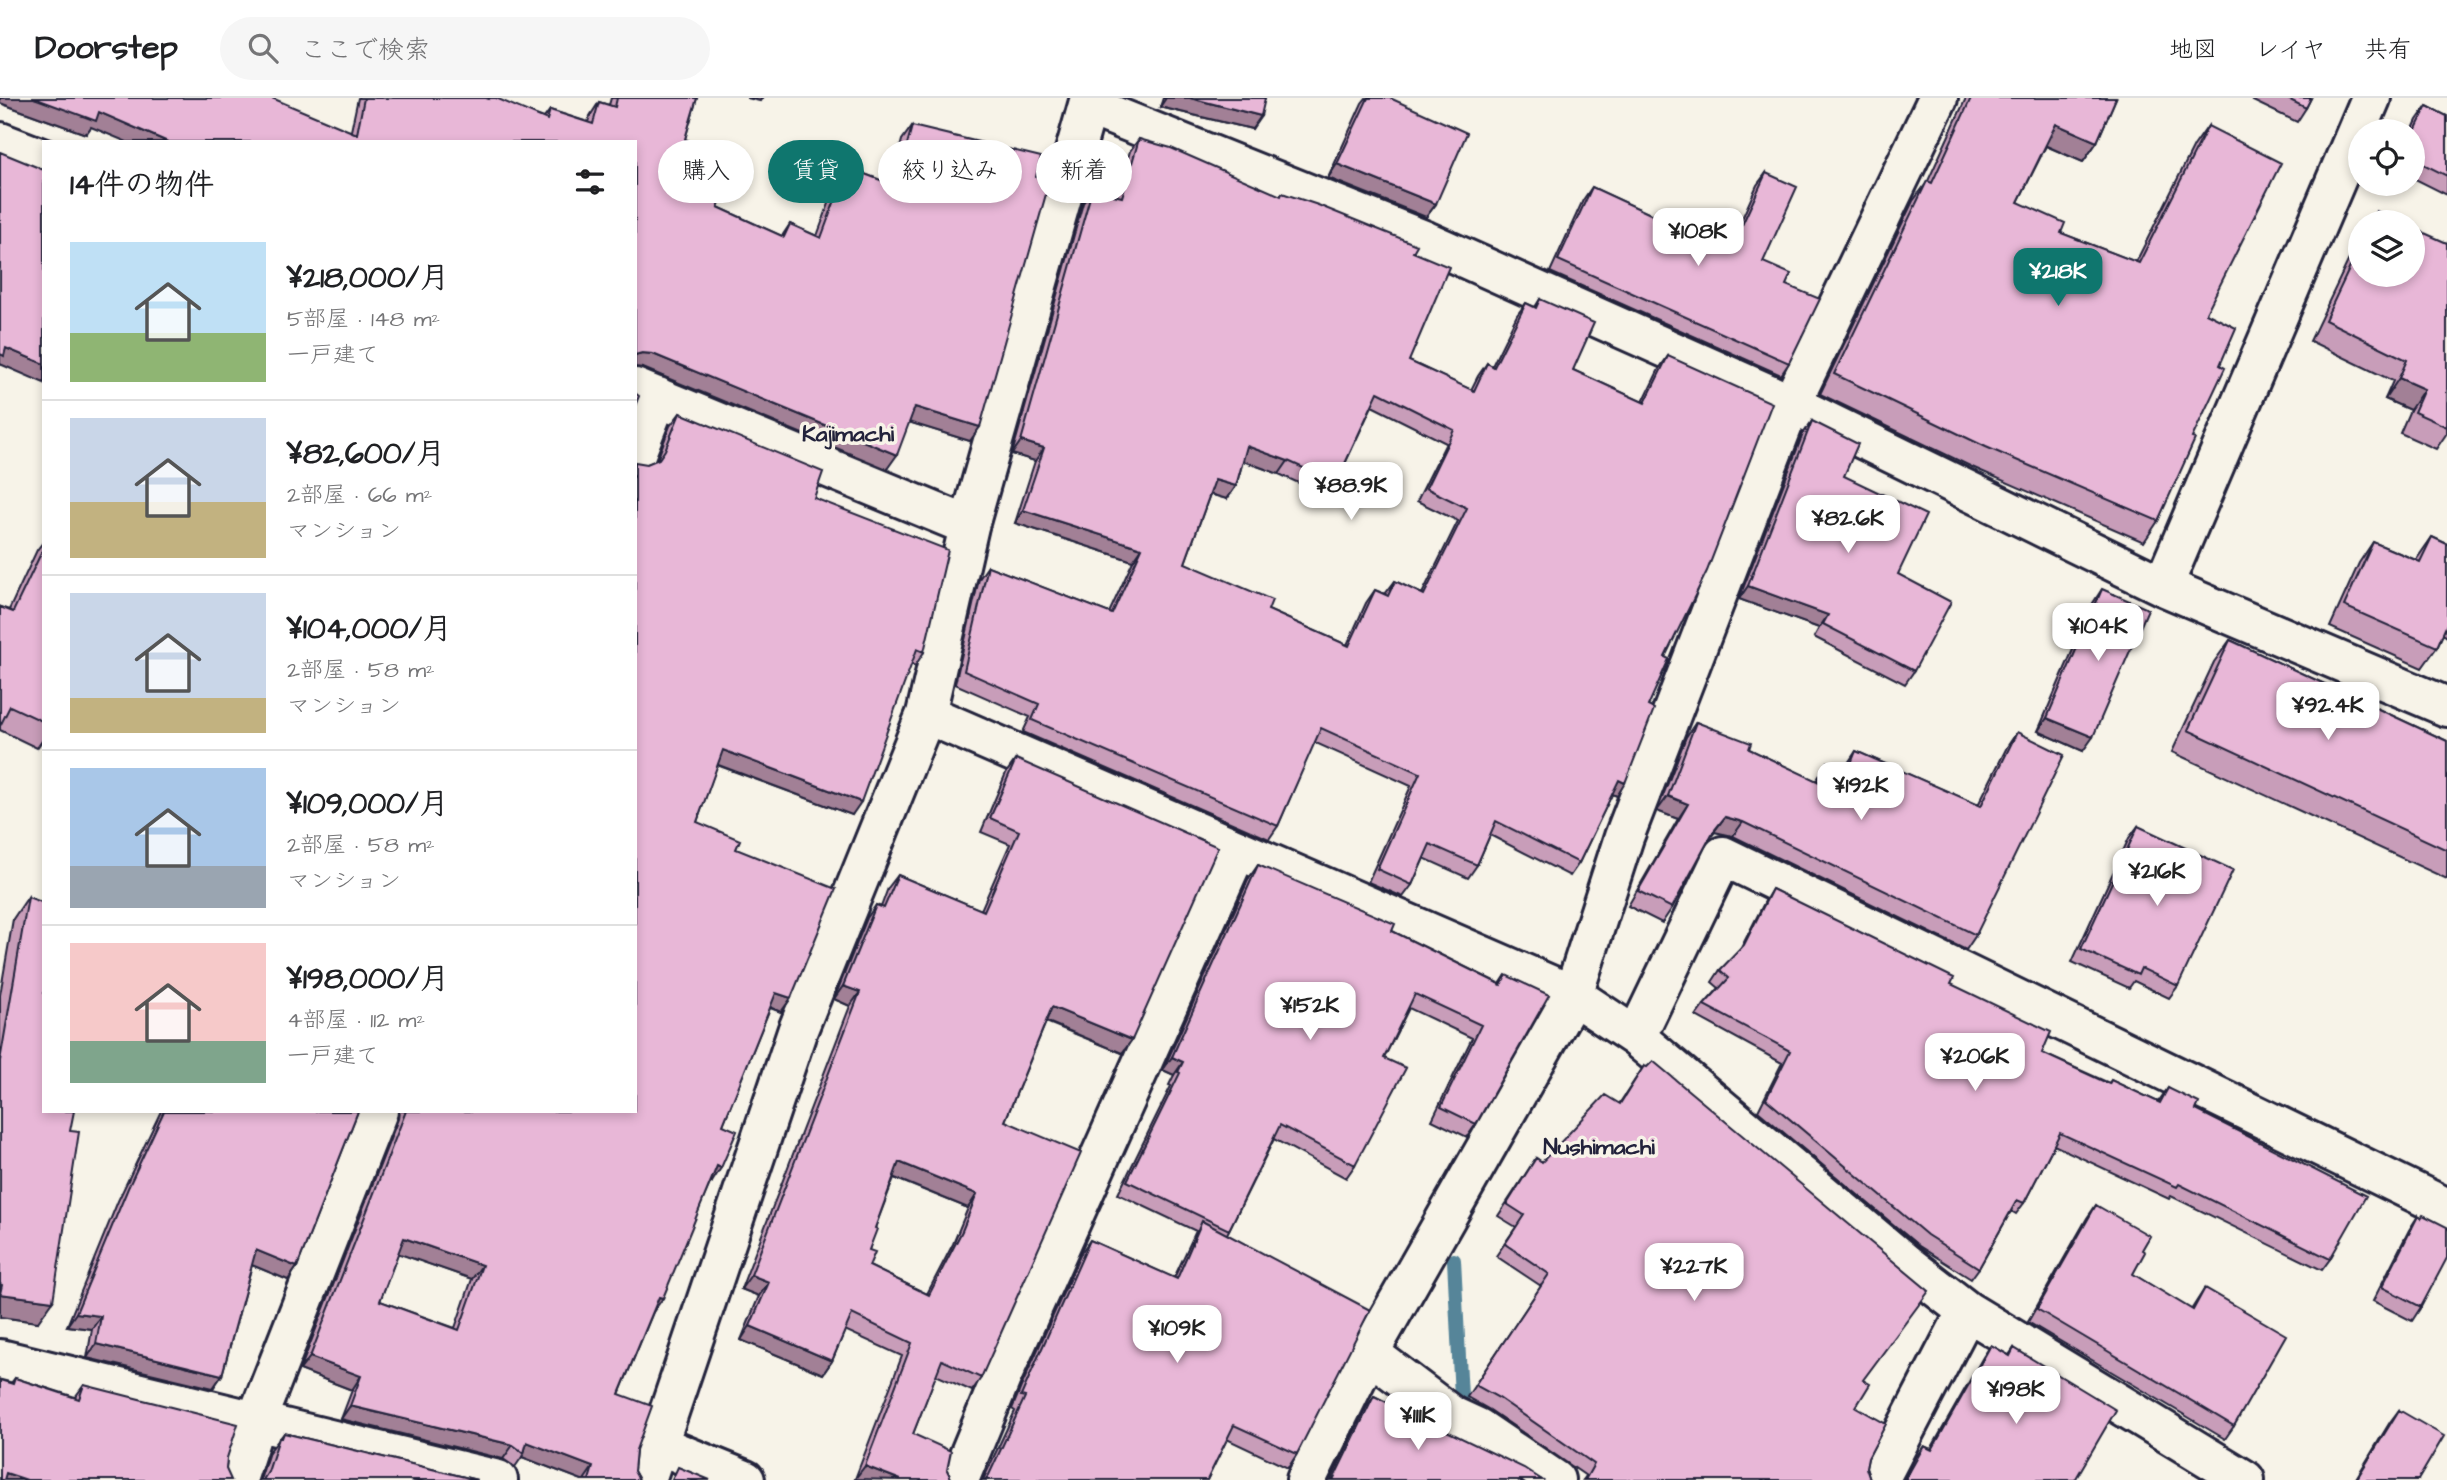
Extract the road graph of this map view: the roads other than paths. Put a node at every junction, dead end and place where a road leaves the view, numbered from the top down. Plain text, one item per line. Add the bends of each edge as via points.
1 (1938, 98) edge
2 (2371, 98) edge
3 (1089, 102) edge
4 (0, 142) edge
5 (42, 158) edge
6 (647, 393) edge
7 (1791, 404) junction
8 (637, 446) edge
9 (969, 526) junction
10 (2163, 586) junction
11 (2447, 707) edge
12 (926, 714) junction
13 (1237, 851) junction
14 (1573, 995) junction
15 (1636, 1037) junction
16 (377, 1113) edge
17 (2447, 1208) edge
18 (1967, 1311) junction
19 (1369, 1353) junction
20 (0, 1359) edge
21 (256, 1421) junction
22 (652, 1462) edge
23 (237, 1480) edge
24 (498, 1480) edge
25 (745, 1480) edge
26 (959, 1480) edge
27 (1306, 1480) edge
28 (1555, 1480) edge
29 (1879, 1480) edge
30 (2245, 1480) edge

1 - 7 street
2 - 10 street
3 - 7 street via 1426,241
3 - 9 street
4 - 5 street
6 - 8 street
6 - 9 street
7 - 10 street
7 - 14 street via 1624,837
9 - 12 street
10 - 11 street
12 - 13 street
12 - 22 street via 797,1032
13 - 14 street
13 - 26 street
14 - 15 street
14 - 19 street
15 - 17 street via 1723,856
15 - 18 street
16 - 21 street
18 - 29 street
18 - 30 street
19 - 27 street
19 - 28 street
20 - 21 street
21 - 23 street
21 - 24 street
22 - 25 street

